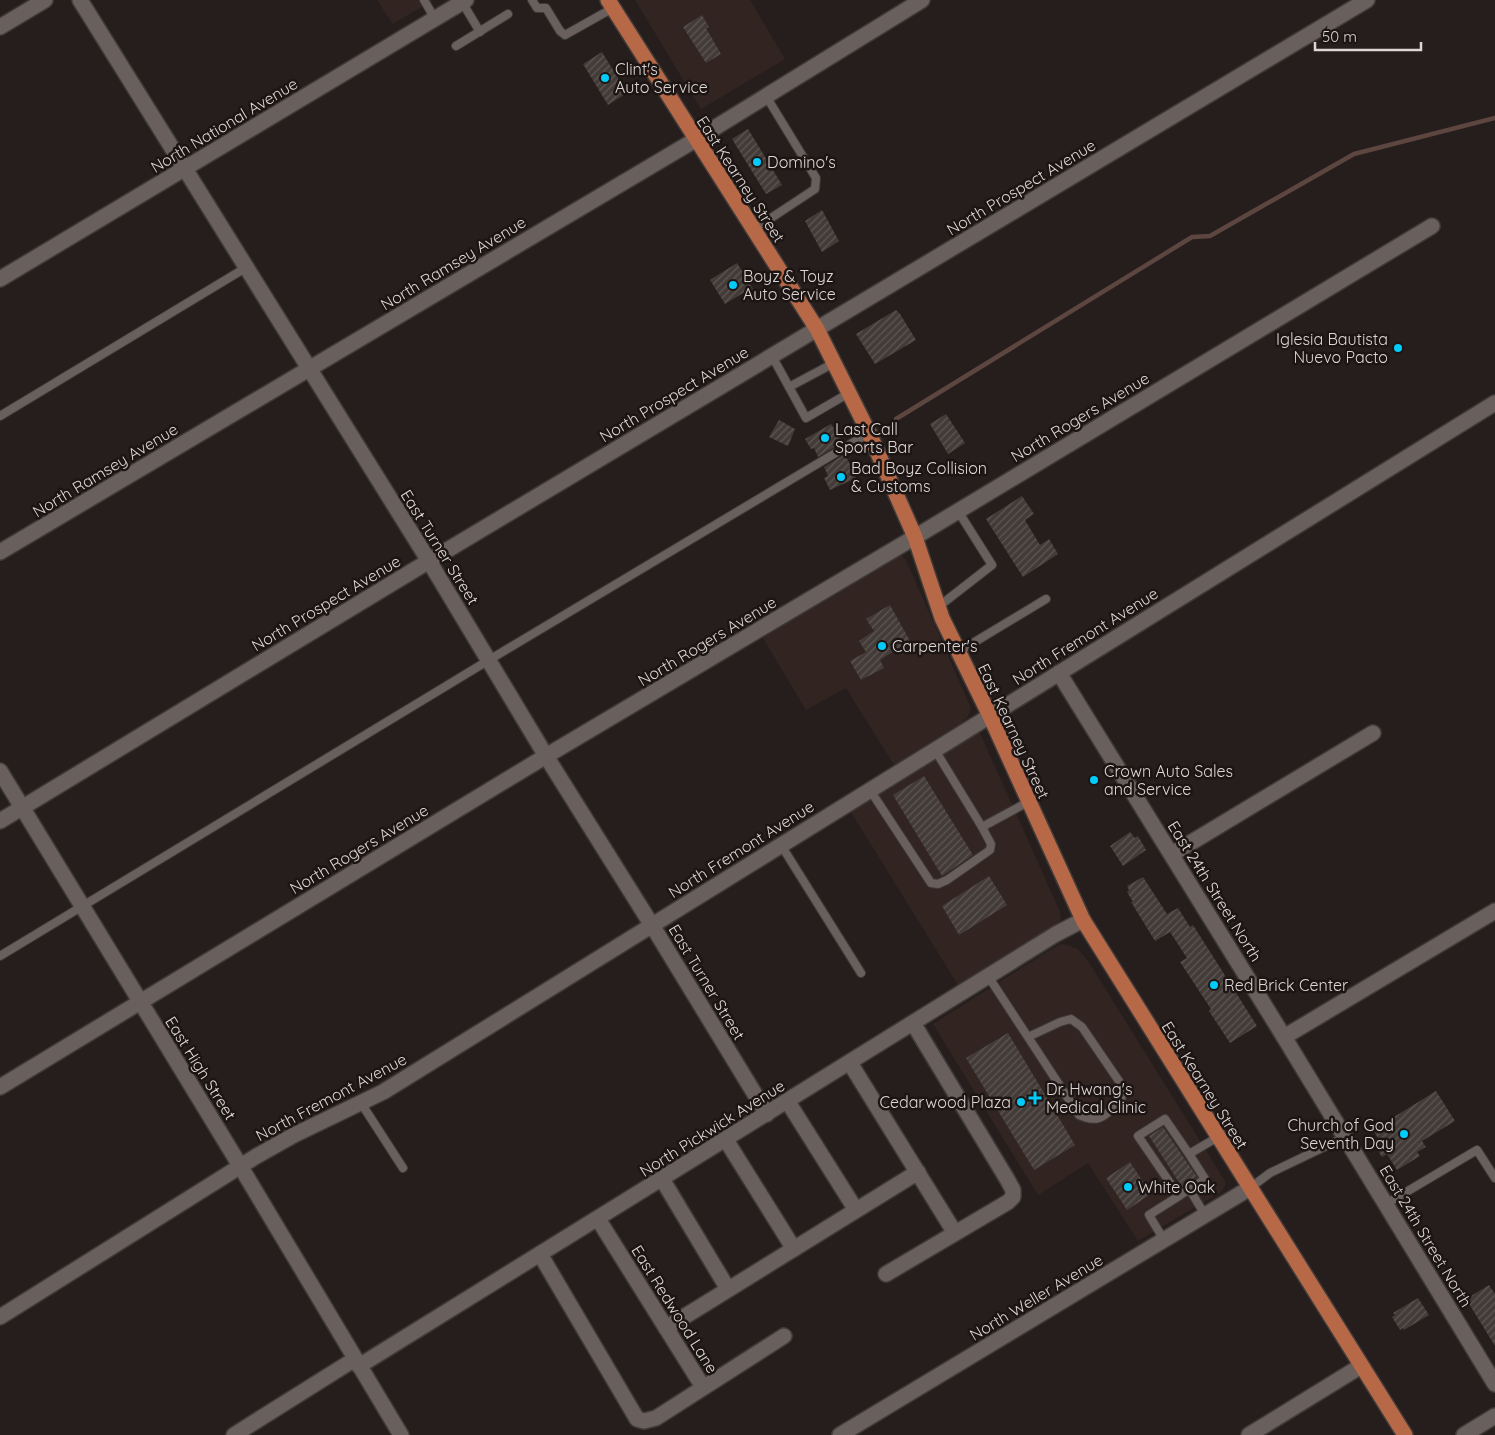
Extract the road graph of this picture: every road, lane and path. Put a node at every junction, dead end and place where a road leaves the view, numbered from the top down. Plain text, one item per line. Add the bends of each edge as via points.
1 (44, 0) edge
2 (80, 0) edge
3 (424, 0) edge
4 (532, 0) edge
5 (922, 0) edge
6 (1367, 0) edge
7 (464, 1) edge
8 (610, 4) edge
9 (508, 14) dead end
10 (435, 18) junction
11 (0, 27) edge
12 (480, 32) junction
13 (456, 46) dead end
14 (766, 96) junction
15 (695, 140) junction
16 (185, 168) junction
17 (1432, 226) dead end
18 (753, 230) junction
19 (247, 267) junction
20 (0, 279) edge
21 (817, 330) junction
22 (772, 356) junction
23 (834, 363) junction
24 (310, 369) junction
25 (789, 387) junction
26 (849, 393) junction
27 (1495, 403) edge
28 (0, 416) edge
29 (869, 433) junction
30 (958, 511) junction
31 (915, 537) junction
32 (0, 552) edge
33 (429, 561) junction
34 (1046, 598) dead end
35 (938, 607) junction
36 (958, 652) junction
37 (489, 660) junction
38 (1059, 673) junction
39 (990, 716) junction
40 (1373, 733) dead end
41 (935, 750) junction
42 (546, 756) junction
43 (0, 771) edge
44 (870, 790) junction
45 (1028, 802) junction
46 (22, 808) junction
47 (0, 821) edge
48 (982, 827) junction
49 (781, 845) junction
50 (1172, 854) junction
51 (82, 907) junction
52 (1495, 911) edge
53 (1083, 920) junction
54 (652, 925) junction
55 (0, 956) edge
56 (861, 973) dead end
57 (988, 976) junction
58 (140, 1002) junction
59 (913, 1023) junction
60 (1028, 1037) junction
61 (1284, 1037) junction
62 (850, 1062) junction
63 (0, 1087) edge
64 (788, 1102) junction
65 (361, 1103) junction
66 (767, 1114) junction
67 (1218, 1137) junction
68 (1345, 1137) junction
69 (726, 1140) junction
70 (1186, 1152) junction
71 (240, 1166) junction
72 (403, 1168) dead end
73 (918, 1172) junction
74 (1495, 1178) edge
75 (662, 1179) junction
76 (1250, 1188) junction
77 (1190, 1190) junction
78 (1179, 1196) junction
79 (1386, 1204) junction
80 (856, 1210) junction
81 (1206, 1215) junction
82 (598, 1218) junction
83 (955, 1233) junction
84 (1164, 1240) junction
85 (794, 1249) junction
86 (540, 1254) junction
87 (886, 1274) dead end
88 (728, 1289) junction
89 (0, 1317) edge
90 (666, 1328) junction
91 (784, 1336) dead end
92 (357, 1362) junction
93 (1361, 1366) junction
94 (1495, 1384) edge
95 (703, 1387) junction
96 (1495, 1416) edge
97 (1473, 1433) edge
98 (234, 1435) edge
99 (401, 1435) edge
100 (840, 1435) edge
101 (1249, 1435) edge
102 (1405, 1435) edge

1 - 11 street
2 - 16 street, East Turner Street
3 - 10 lane
4 - 8 lane via 537,8 546,8 565,35
5 - 14 street, North Ramsey Avenue
6 - 21 street, North Prospect Avenue
7 - 10 street, North National Avenue
7 - 12 lane
8 - 15 main road, East Kearney Street
9 - 12 lane
10 - 16 street, North National Avenue
12 - 13 lane
14 - 15 street, North Ramsey Avenue
14 - 18 lane via 816,178 815,189
15 - 18 main road, East Kearney Street
15 - 24 street, North Ramsey Avenue
16 - 19 street, East Turner Street
16 - 20 street, North National Avenue
17 - 30 street, North Rogers Avenue
18 - 21 main road, East Kearney Street
19 - 24 street, East Turner Street
19 - 28 lane
21 - 22 street, North Prospect Avenue
21 - 23 main road, East Kearney Street
22 - 25 lane
22 - 33 street, North Prospect Avenue
23 - 25 lane
23 - 26 main road, East Kearney Street
24 - 32 street, North Ramsey Avenue
24 - 33 street, East Turner Street
25 - 26 lane via 806,418
26 - 29 main road, East Kearney Street
27 - 38 street, North Fremont Avenue
29 - 31 main road, East Kearney Street
29 - 37 lane
30 - 31 street, North Rogers Avenue
30 - 35 lane via 992,565
31 - 35 main road, East Kearney Street
31 - 42 street, North Rogers Avenue
33 - 37 street, East Turner Street
33 - 46 street, North Prospect Avenue
34 - 36 lane
35 - 36 main road, East Kearney Street
36 - 39 main road, East Kearney Street
37 - 42 street, East Turner Street
37 - 51 lane
38 - 39 street, North Fremont Avenue
38 - 50 street, East 24th Street North
39 - 41 street, North Fremont Avenue
39 - 45 main road, East Kearney Street
40 - 50 street
41 - 44 street, North Fremont Avenue
41 - 48 lane
42 - 54 street, East Turner Street
42 - 58 street, North Rogers Avenue
43 - 46 street, East High Street
44 - 48 lane via 931,883 947,880 990,850 991,844
44 - 49 street, North Fremont Avenue
45 - 48 lane
45 - 53 main road, East Kearney Street
46 - 47 street, North Prospect Avenue
46 - 51 street, East High Street
49 - 54 street, North Fremont Avenue
49 - 56 lane
50 - 61 street, East 24th Street North
51 - 55 lane
51 - 58 street, East High Street
52 - 61 street
53 - 57 street, North Pickwick Avenue
53 - 67 main road, East Kearney Street
54 - 65 street, North Fremont Avenue
54 - 66 street, East Turner Street
57 - 59 street, North Pickwick Avenue
57 - 60 lane
58 - 63 street, North Rogers Avenue
58 - 71 street, East High Street
59 - 62 street, North Pickwick Avenue
59 - 83 street via 1013,1190 1014,1196 1008,1202
60 - 60 lane via 1079,1116 1090,1120 1102,1117 1121,1102 1123,1087 1082,1027 1071,1019
61 - 68 street, East 24th Street North
62 - 64 street, North Pickwick Avenue
62 - 73 street
64 - 66 street, North Pickwick Avenue
64 - 80 street
65 - 71 street, North Fremont Avenue via 294,1135
65 - 72 lane
66 - 69 street, North Pickwick Avenue
67 - 70 lane
67 - 76 main road, East Kearney Street
68 - 76 lane via 1270,1173
68 - 79 street, East 24th Street North
69 - 75 street, North Pickwick Avenue
69 - 85 street
70 - 77 lane via 1205,1180
70 - 78 lane via 1165,1119 1138,1136 1163,1165
71 - 89 street, North Fremont Avenue
71 - 92 street, East High Street
73 - 80 street
73 - 83 street
74 - 79 lane via 1477,1150
75 - 82 street, North Pickwick Avenue
75 - 88 street
76 - 81 street, North Weller Avenue
76 - 93 main road, East Kearney Street
77 - 78 lane
77 - 81 lane
78 - 84 lane via 1149,1215
79 - 94 street, East 24th Street North
80 - 85 street
81 - 84 street, North Weller Avenue
82 - 86 street, North Pickwick Avenue
82 - 90 street, East Redwood Lane
83 - 87 street
84 - 100 street, North Weller Avenue
85 - 88 street
86 - 92 street, North Pickwick Avenue
86 - 95 street via 637,1419 656,1418
88 - 90 street
90 - 95 street, East Redwood Lane
91 - 95 street, East Redwood Lane
92 - 98 street, North Pickwick Avenue
92 - 99 street, East High Street
93 - 101 street
93 - 102 main road, East Kearney Street
96 - 97 street

